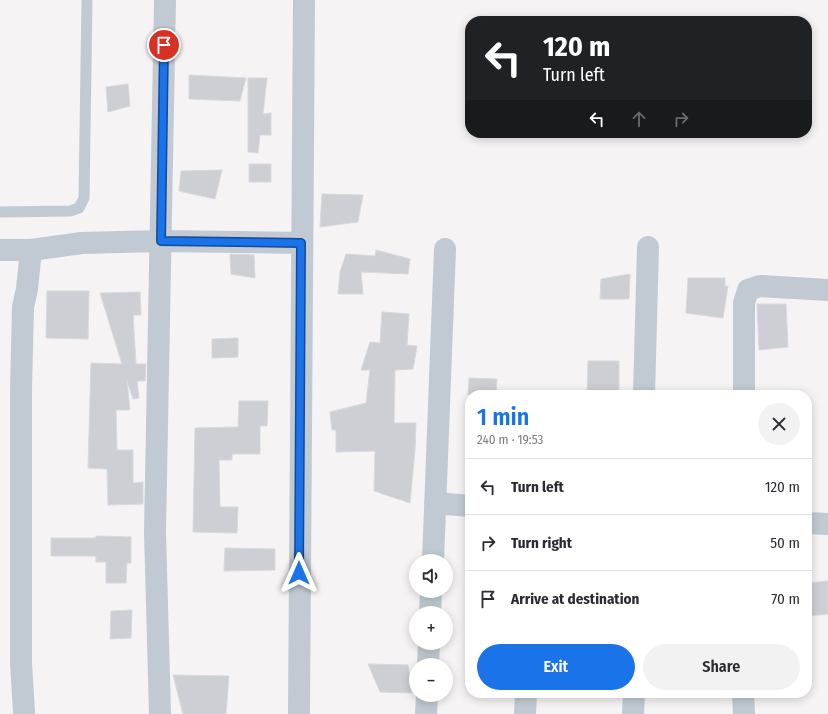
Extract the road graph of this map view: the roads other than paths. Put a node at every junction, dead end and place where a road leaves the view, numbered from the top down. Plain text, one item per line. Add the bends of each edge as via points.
1 (87, 0) edge
2 (165, 0) edge
3 (304, 0) edge
4 (0, 212) edge
5 (161, 241) junction
6 (301, 243) junction
7 (648, 247) dead end
8 (445, 249) dead end
9 (0, 250) edge
10 (31, 250) junction
11 (828, 290) edge
12 (644, 390) edge
13 (744, 390) edge
14 (435, 504) junction
15 (465, 506) edge
16 (812, 523) edge
17 (828, 524) edge
18 (432, 554) edge
19 (526, 698) edge
20 (634, 698) edge
21 (743, 698) edge
22 (427, 702) edge
23 (24, 712) dead end
24 (160, 714) edge
25 (299, 714) edge
26 (426, 714) edge
27 (525, 714) edge
28 (633, 714) edge
29 (744, 714) edge

1 - 4 lane via 84,198 79,208 70,211
2 - 5 street
3 - 6 street
5 - 6 street
5 - 10 street via 82,244
5 - 24 street via 155,532
6 - 25 street
7 - 12 street
8 - 14 street
9 - 10 street
10 - 23 street via 23,307 21,382 21,663
11 - 13 street via 760,286 748,290 744,303
14 - 15 street
14 - 18 street
16 - 17 street
19 - 27 street
20 - 28 street
21 - 29 street
22 - 26 street

